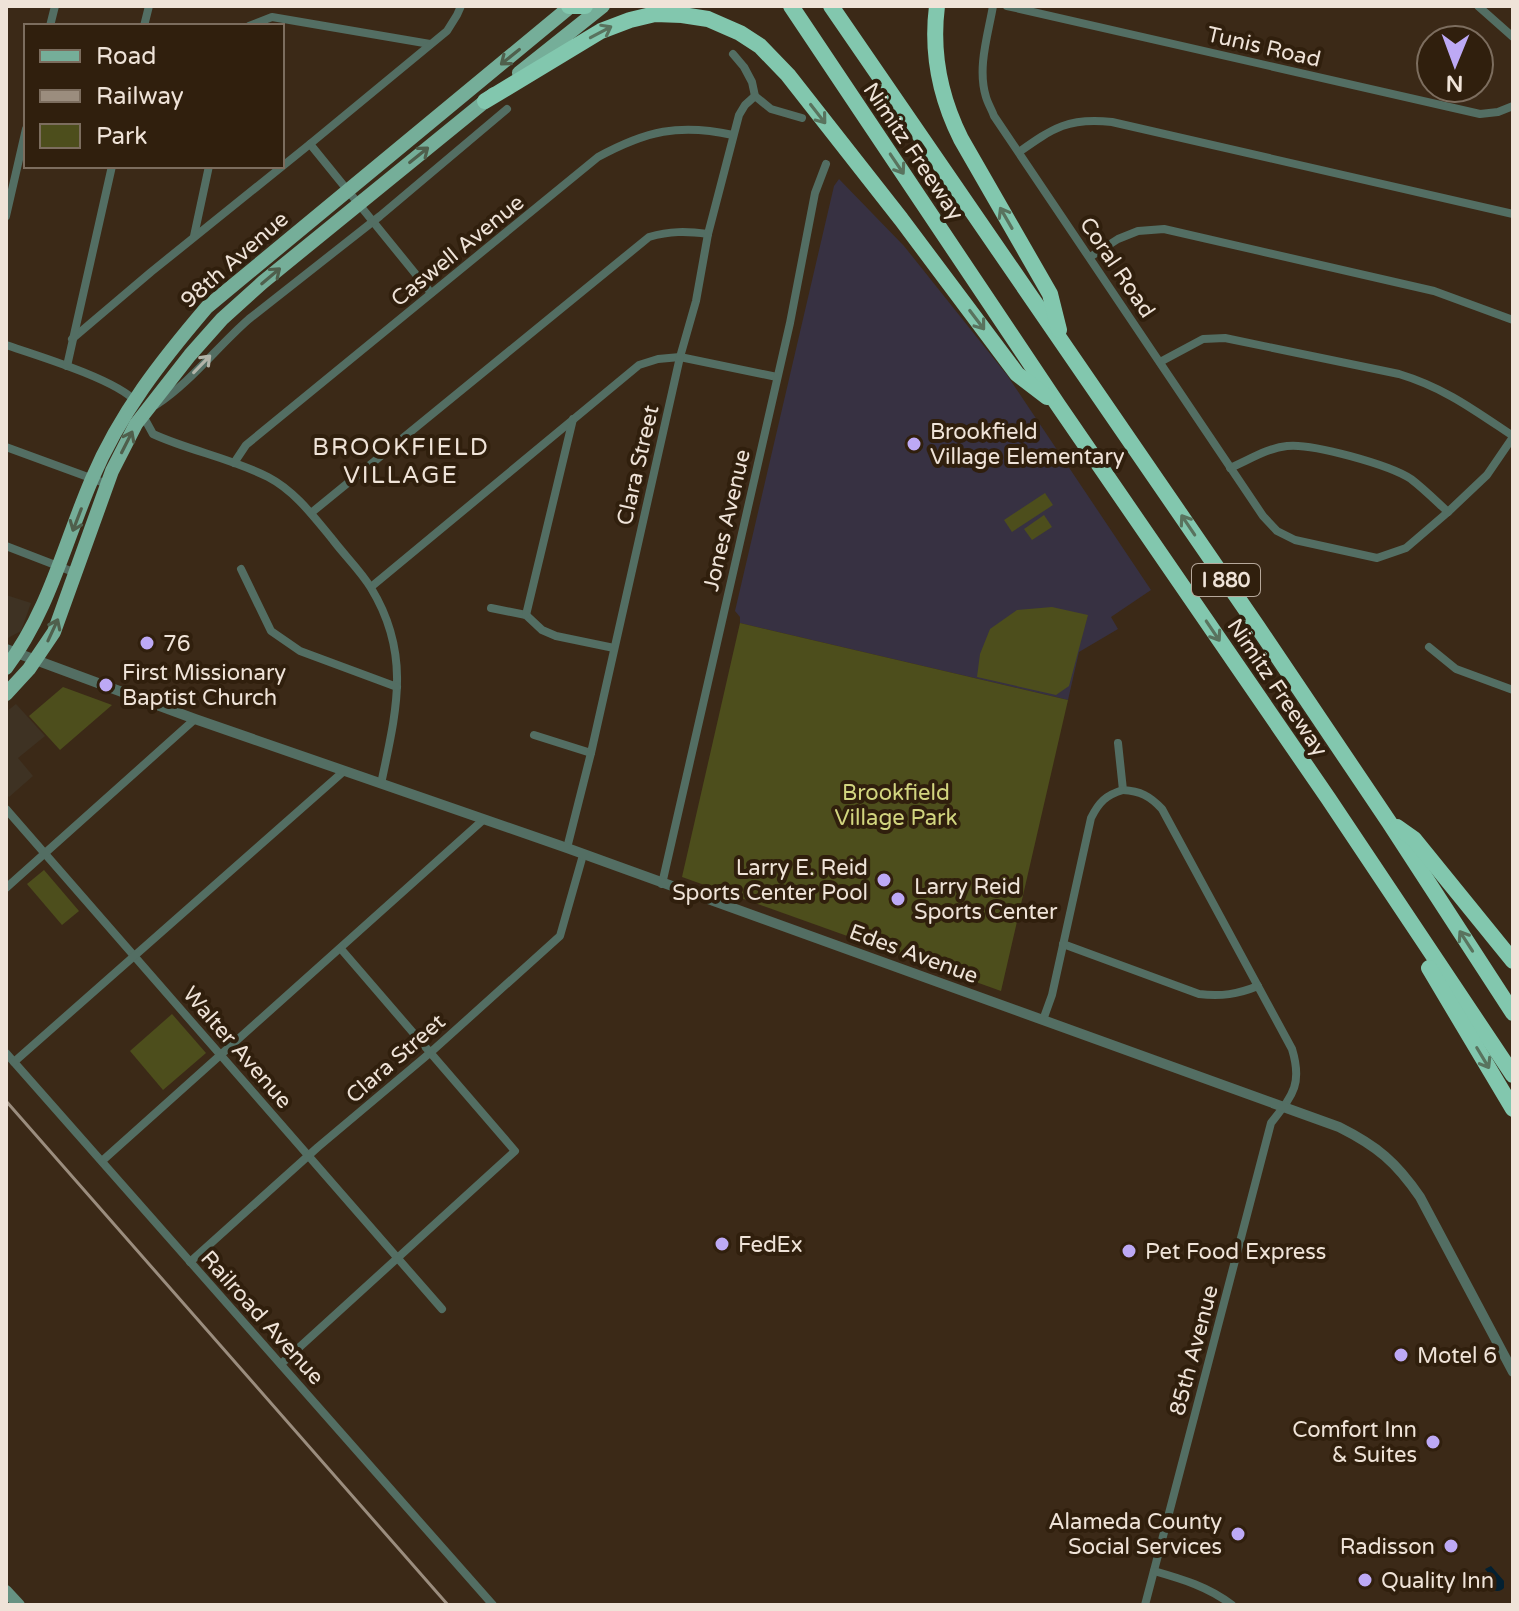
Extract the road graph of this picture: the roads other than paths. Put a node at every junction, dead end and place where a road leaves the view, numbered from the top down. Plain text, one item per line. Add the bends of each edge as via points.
1 (461, 6) edge
2 (570, 6) edge
3 (585, 6) edge
4 (603, 6) edge
5 (791, 6) edge
6 (831, 6) edge
7 (937, 6) edge
8 (993, 6) edge
9 (1007, 6) edge
10 (1478, 6) edge
11 (254, 24) edge
12 (1513, 37) edge
13 (430, 44) junction
14 (733, 54) dead end
15 (755, 96) junction
16 (485, 101) junction
17 (1513, 106) edge
18 (507, 109) dead end
19 (802, 118) dead end
20 (733, 135) junction
21 (24, 138) edge
22 (310, 144) junction
23 (1019, 152) junction
24 (826, 164) dead end
25 (284, 165) edge
26 (112, 168) edge
27 (209, 168) edge
28 (280, 168) edge
29 (346, 190) junction
30 (358, 204) junction
31 (1513, 214) edge
32 (6, 216) edge
33 (373, 222) junction
34 (708, 234) junction
35 (194, 237) junction
36 (1090, 257) junction
37 (431, 293) junction
38 (1513, 320) edge
39 (72, 339) junction
40 (1061, 339) junction
41 (6, 345) edge
42 (680, 357) junction
43 (1160, 362) junction
44 (67, 366) junction
45 (777, 377) junction
46 (135, 399) junction
47 (1058, 405) junction
48 (143, 415) junction
49 (573, 418) junction
50 (1513, 436) edge
51 (6, 447) edge
52 (234, 463) junction
53 (1230, 468) junction
54 (92, 478) junction
55 (107, 484) junction
56 (1448, 512) junction
57 (311, 513) junction
58 (6, 546) edge
59 (60, 566) junction
60 (241, 569) dead end
61 (76, 573) junction
62 (371, 587) junction
63 (491, 608) dead end
64 (526, 615) junction
65 (1429, 647) dead end
66 (614, 648) junction
67 (11, 651) edge
68 (36, 660) junction
69 (6, 668) edge
70 (397, 687) junction
71 (1513, 690) edge
72 (6, 694) edge
73 (195, 719) junction
74 (534, 735) dead end
75 (1118, 743) dead end
76 (591, 753) junction
77 (344, 771) junction
78 (381, 784) junction
79 (1123, 790) junction
80 (1328, 798) junction
81 (6, 809) edge
82 (483, 820) junction
83 (1389, 822) junction
84 (567, 848) junction
85 (46, 854) junction
86 (583, 855) junction
87 (662, 884) junction
88 (6, 888) edge
89 (1063, 944) junction
90 (341, 949) junction
91 (134, 955) junction
92 (1513, 961) edge
93 (1258, 986) junction
94 (1513, 1013) edge
95 (1043, 1020) junction
96 (431, 1052) junction
97 (6, 1053) edge
98 (220, 1054) junction
99 (14, 1062) junction
100 (1513, 1075) edge
101 (1283, 1107) junction
102 (1513, 1109) edge
103 (308, 1156) junction
104 (102, 1161) junction
105 (398, 1258) junction
106 (190, 1262) junction
107 (442, 1309) dead end
108 (281, 1364) junction
109 (1513, 1372) edge
110 (1154, 1571) junction
111 (6, 1591) edge
112 (19, 1605) edge
113 (493, 1605) edge
114 (1145, 1605) edge
115 (1232, 1605) edge

1 - 13 street via 447,31
2 - 3 highway
2 -> 29 main road, 98th Avenue
4 - 16 main road, 98th Avenue
5 -> 47 highway, Nimitz Freeway / I 880
6 - 40 highway, Nimitz Freeway / I 880
40 -> 7 highway via 1050,294 949,113 935,55
8 - 23 street, Coral Road via 984,62 986,98
9 - 17 street, Tunis Road via 1480,114
10 - 12 street
11 - 13 street via 272,17
13 - 22 street
14 - 15 street
15 - 19 street via 771,109
15 - 20 street, Clara Street via 739,115
30 -> 16 main road, 98th Avenue
16 -> 47 highway via 601,31 630,20 682,15 740,33 788,75 1017,374
18 - 33 street, 98th Avenue
20 - 34 street, Clara Street
20 - 37 street, Caswell Avenue via 697,129 654,132 598,157
21 - 32 street
22 - 25 street
22 - 29 street
23 - 31 street via 1072,122 1112,122
23 - 36 street, Coral Road
24 - 45 street, Jones Avenue via 815,193
26 - 39 street
27 - 35 street
28 - 35 street
29 - 30 street
29 - 46 main road, 98th Avenue via 207,307
30 - 33 street
48 -> 30 main road, 98th Avenue via 222,319
33 - 37 street
48 -> 33 street, 98th Avenue via 172,395 249,319
34 - 42 street, Clara Street
34 - 57 street via 683,230 649,237
35 - 39 street
36 - 38 street via 1138,231 1164,229 1434,291
36 - 43 street, Coral Road
37 - 52 street, Caswell Avenue via 246,445
39 - 44 street
83 -> 40 highway, Nimitz Freeway / I 880
41 - 44 street
42 - 45 street
42 - 49 street via 639,365
42 - 66 street, Clara Street
43 - 50 street via 1203,339 1225,338 1399,374 1449,394
43 - 53 street, Coral Road
44 - 46 street
45 - 87 street, Jones Avenue
46 - 48 street
46 - 54 main road, 98th Avenue
47 -> 80 highway, Nimitz Freeway / I 880
48 - 52 street via 153,434
55 -> 48 main road, 98th Avenue
49 - 62 street
49 - 64 street
50 - 56 street via 1487,475
51 - 54 street
52 - 57 street via 285,487
53 - 56 street via 1269,450 1311,446 1390,468
53 - 56 street, Coral Road via 1277,531 1377,558 1406,548
54 - 55 street
54 -> 59 main road, 98th Avenue
55 - 61 main road, 98th Avenue
57 - 62 street
58 - 59 street
59 - 61 street
59 - 67 main road, 98th Avenue via 40,614
60 - 70 street via 271,631 300,651
68 -> 61 main road, 98th Avenue via 54,632
62 - 70 street via 391,629
63 - 64 street
64 - 66 street via 556,636
65 - 71 street via 1456,669
66 - 76 street, Clara Street
67 - 68 street, Edes Avenue
67 - 69 main road, 98th Avenue
68 - 72 main road, 98th Avenue
68 - 73 street, Edes Avenue
70 - 78 street
73 - 77 street, Edes Avenue
73 - 85 street
74 - 76 street
75 - 79 street
76 - 84 street, Clara Street
77 - 78 street, Edes Avenue
77 - 91 street
78 - 82 street, Edes Avenue
79 - 89 street via 1109,794 1091,818
79 - 93 street, 85th Avenue via 1139,791 1162,809
80 - 100 highway, Nimitz Freeway / I 880
80 -> 102 highway
81 - 85 street, Walter Avenue
82 - 84 street, Edes Avenue
82 - 90 street
83 - 92 highway via 1414,839
94 -> 83 highway, Nimitz Freeway / I 880
84 - 86 street, Edes Avenue
85 - 88 street
85 - 91 street, Walter Avenue
86 - 87 street, Edes Avenue
86 - 96 street, Clara Street via 560,936
87 - 95 street, Edes Avenue
89 - 93 street via 1199,994 1229,995
89 - 95 street
90 - 96 street
90 - 98 street
91 - 98 street, Walter Avenue
91 - 99 street
93 - 101 street, 85th Avenue via 1296,1061 1293,1094
95 - 101 street, Edes Avenue
96 - 103 street, Clara Street
96 - 105 street via 515,1151
97 - 99 street, Railroad Avenue
98 - 103 street, Walter Avenue
98 - 104 street
99 - 104 street, Railroad Avenue
101 - 109 street, Edes Avenue via 1364,1139 1404,1174
101 - 110 street, 85th Avenue via 1271,1123
103 - 105 street, Walter Avenue
103 - 106 street, Clara Street
104 - 106 street, Railroad Avenue
105 - 107 street, Walter Avenue
105 - 108 street
106 - 108 street, Railroad Avenue
108 - 113 street, Railroad Avenue
110 - 114 street, 85th Avenue
110 - 115 street via 1205,1588
111 - 112 main road

